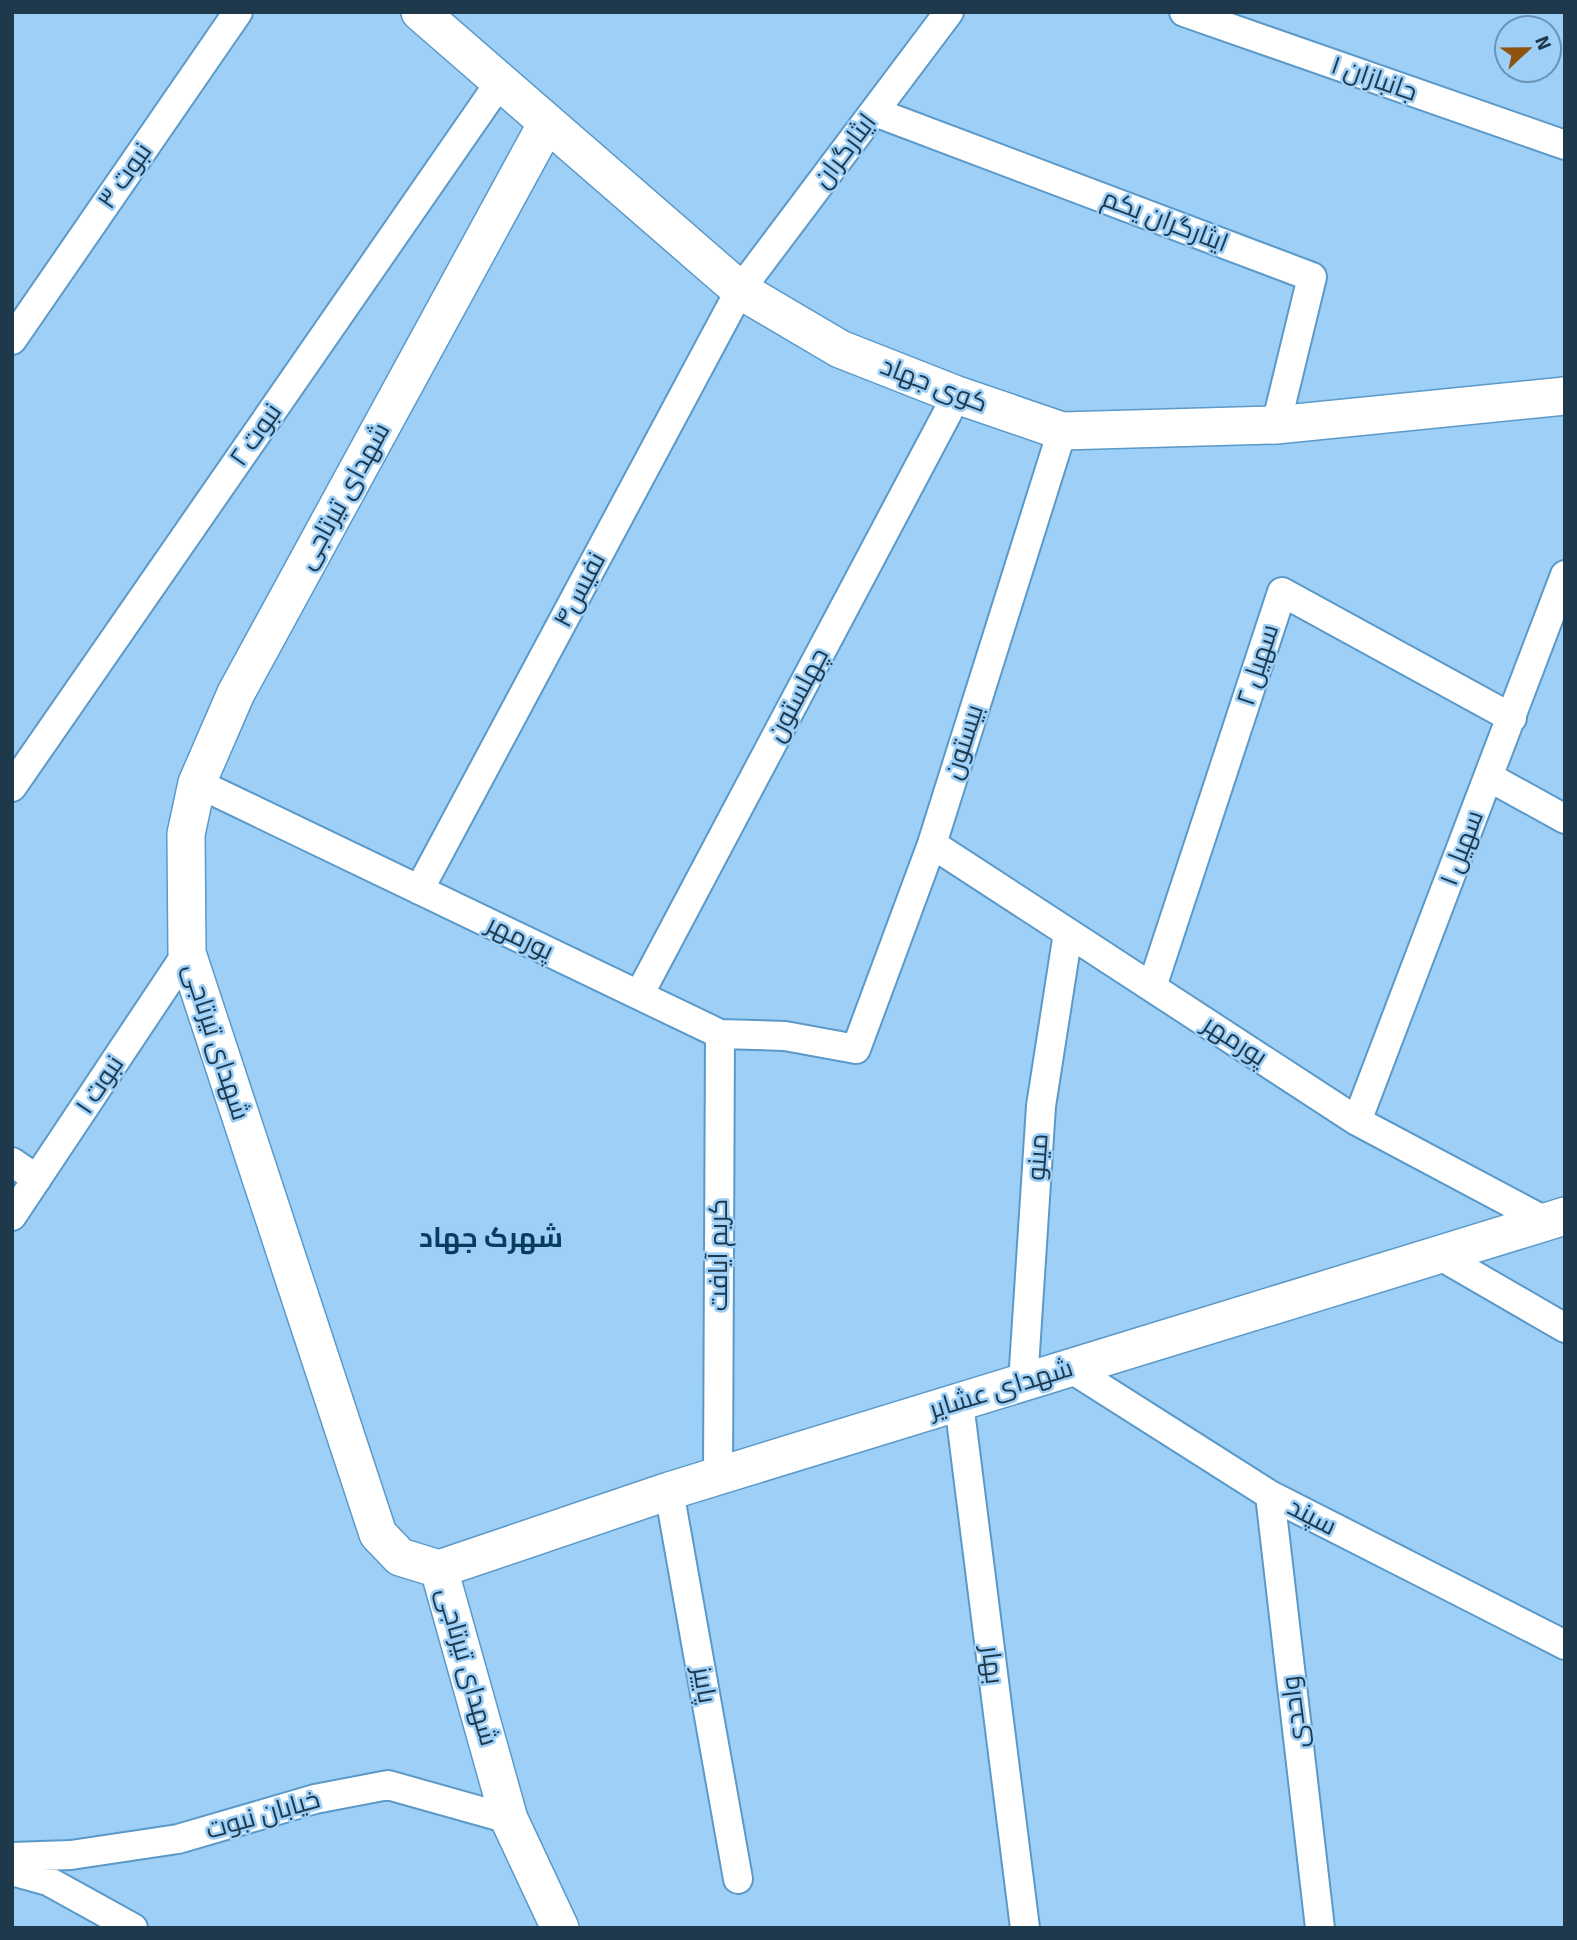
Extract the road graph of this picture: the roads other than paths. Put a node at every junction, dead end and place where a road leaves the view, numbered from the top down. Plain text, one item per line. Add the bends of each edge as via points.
1 (238, 12) edge
2 (420, 12) edge
3 (949, 12) edge
4 (1184, 12) edge
5 (500, 82) junction
6 (875, 112) junction
7 (547, 123) junction
8 (1565, 145) edge
9 (740, 290) junction
10 (12, 340) edge
11 (957, 396) junction
12 (1565, 396) edge
13 (1276, 425) junction
14 (1062, 431) junction
15 (1565, 575) edge
16 (1512, 718) junction
17 (1489, 778) junction
18 (197, 783) junction
19 (12, 788) edge
20 (1565, 819) edge
21 (932, 844) junction
22 (419, 890) junction
23 (1068, 933) junction
24 (187, 953) junction
25 (1152, 987) junction
26 (639, 995) junction
27 (720, 1034) junction
28 (856, 1049) joint
29 (1357, 1121) junction
30 (12, 1162) edge
31 (37, 1179) junction
32 (12, 1216) edge
33 (1556, 1219) edge
34 (1439, 1255) junction
35 (1565, 1328) edge
36 (1070, 1368) junction
37 (1023, 1383) junction
38 (959, 1402) junction
39 (718, 1476) junction
40 (669, 1491) junction
41 (1270, 1495) junction
42 (439, 1569) junction
43 (1565, 1645) edge
44 (509, 1819) junction
45 (12, 1857) edge
46 (12, 1871) edge
47 (738, 1879) dead end
48 (133, 1928) edge
49 (561, 1928) edge
50 (1025, 1928) edge
51 (1320, 1928) edge

1 - 10 street, نبوت ۳
2 - 5 street, کوی جهاد
3 - 6 street, ایثارگران
4 - 8 street, جانبازان ۱
5 - 7 street, کوی جهاد
5 - 19 street, نبوت ۲
6 - 9 street, ایثارگران
6 - 13 street, ایثارگران یکم via 1312,277
7 - 9 street, کوی جهاد
7 - 18 street, شهدای تیرتاجی via 236,693
9 - 11 street, کوی جهاد via 840,349
9 - 22 street, نفیس۴
11 - 14 street, کوی جهاد
11 - 26 street, چهلستون
12 - 13 street, کوی جهاد
13 - 14 street, کوی جهاد
14 - 21 street, بیستون
15 - 16 street, سهیل ۱
16 - 17 street, سهیل ۱
16 - 25 street, سهیل ۲ via 1282,592
17 - 20 street
17 - 29 street, سهیل ۱
18 - 22 street, پورمهر
18 - 24 street, شهدای تیرتاجی via 186,834
21 - 23 street, پورمهر
21 - 28 street, بیستون
22 - 26 street, پورمهر
23 - 25 street, پورمهر
23 - 37 street, مینو via 1041,1106
24 - 31 street, نبوت ۱
24 - 42 street, شهدای تیرتاجی via 378,1534 400,1557
25 - 29 street, پورمهر
26 - 27 street, پورمهر
27 - 28 street, پورمهر via 785,1037
27 - 39 street, کریم آیافت
29 - 33 street, پورمهر
30 - 31 street
31 - 32 street, نبوت ۱
33 - 34 street, شهدای عشایر
34 - 35 street
34 - 36 street, شهدای عشایر
36 - 37 street, شهدای عشایر
36 - 41 street, سپند
37 - 38 street, شهدای عشایر
38 - 39 street, شهدای عشایر
38 - 50 street, بهار
39 - 40 street, شهدای عشایر
40 - 42 street, شهدای عشایر
40 - 47 street, پاییز
41 - 43 street, سپند
41 - 51 street, واحدی
42 - 44 street, شهدای تیرتاجی
44 - 45 street, خیابان نبوت via 388,1785 315,1799 177,1839 71,1855
44 - 49 street, شهدای تیرتاجی
46 - 48 street via 48,1881

